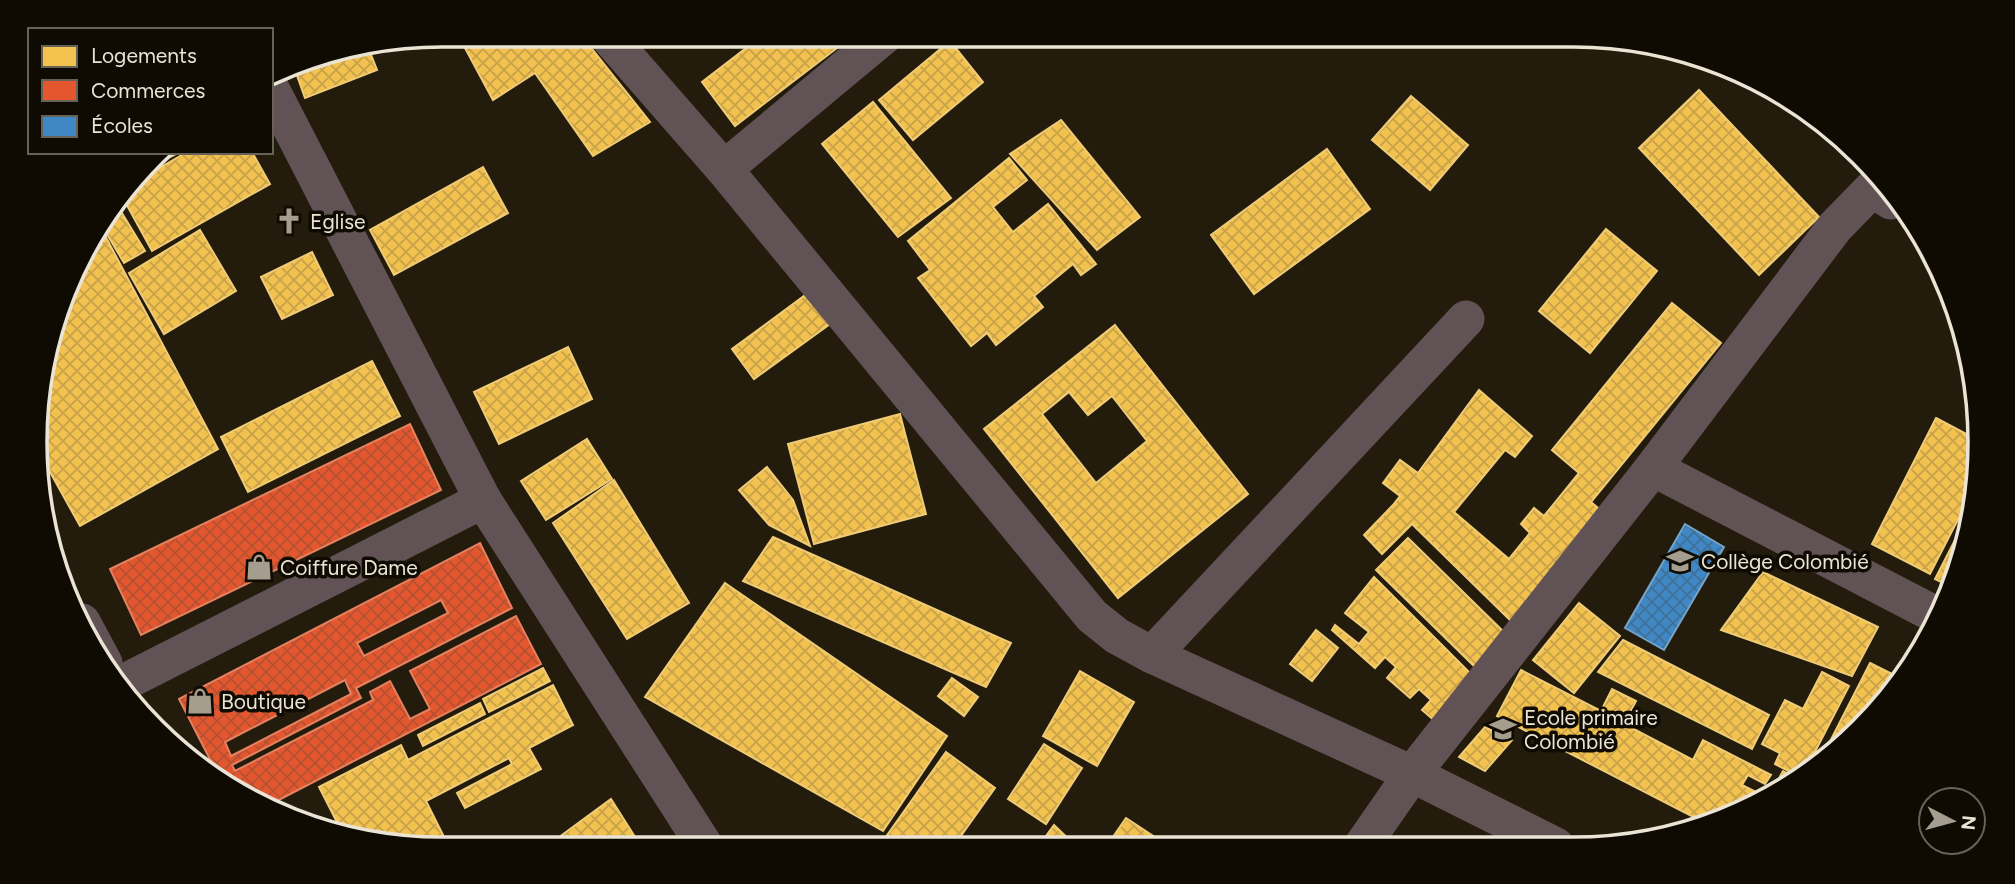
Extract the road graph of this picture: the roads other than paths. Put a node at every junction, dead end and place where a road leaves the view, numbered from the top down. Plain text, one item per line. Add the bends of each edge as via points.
1 (617, 47) edge
2 (871, 47) edge
3 (273, 93) edge
4 (724, 169) junction
5 (1878, 192) edge
6 (1466, 319) dead end
7 (1653, 468) junction
8 (483, 500) junction
9 (1929, 612) edge
10 (1152, 655) junction
11 (128, 680) edge
12 (1412, 774) junction
13 (699, 837) edge
14 (1368, 837) edge
15 (1538, 837) edge

1 - 4 street
2 - 4 street
3 - 8 street
4 - 10 street via 1092,616
5 - 7 street via 1835,226
6 - 10 street
7 - 9 street
7 - 12 street
8 - 11 street
8 - 13 street
10 - 12 street
12 - 14 street
12 - 15 street

